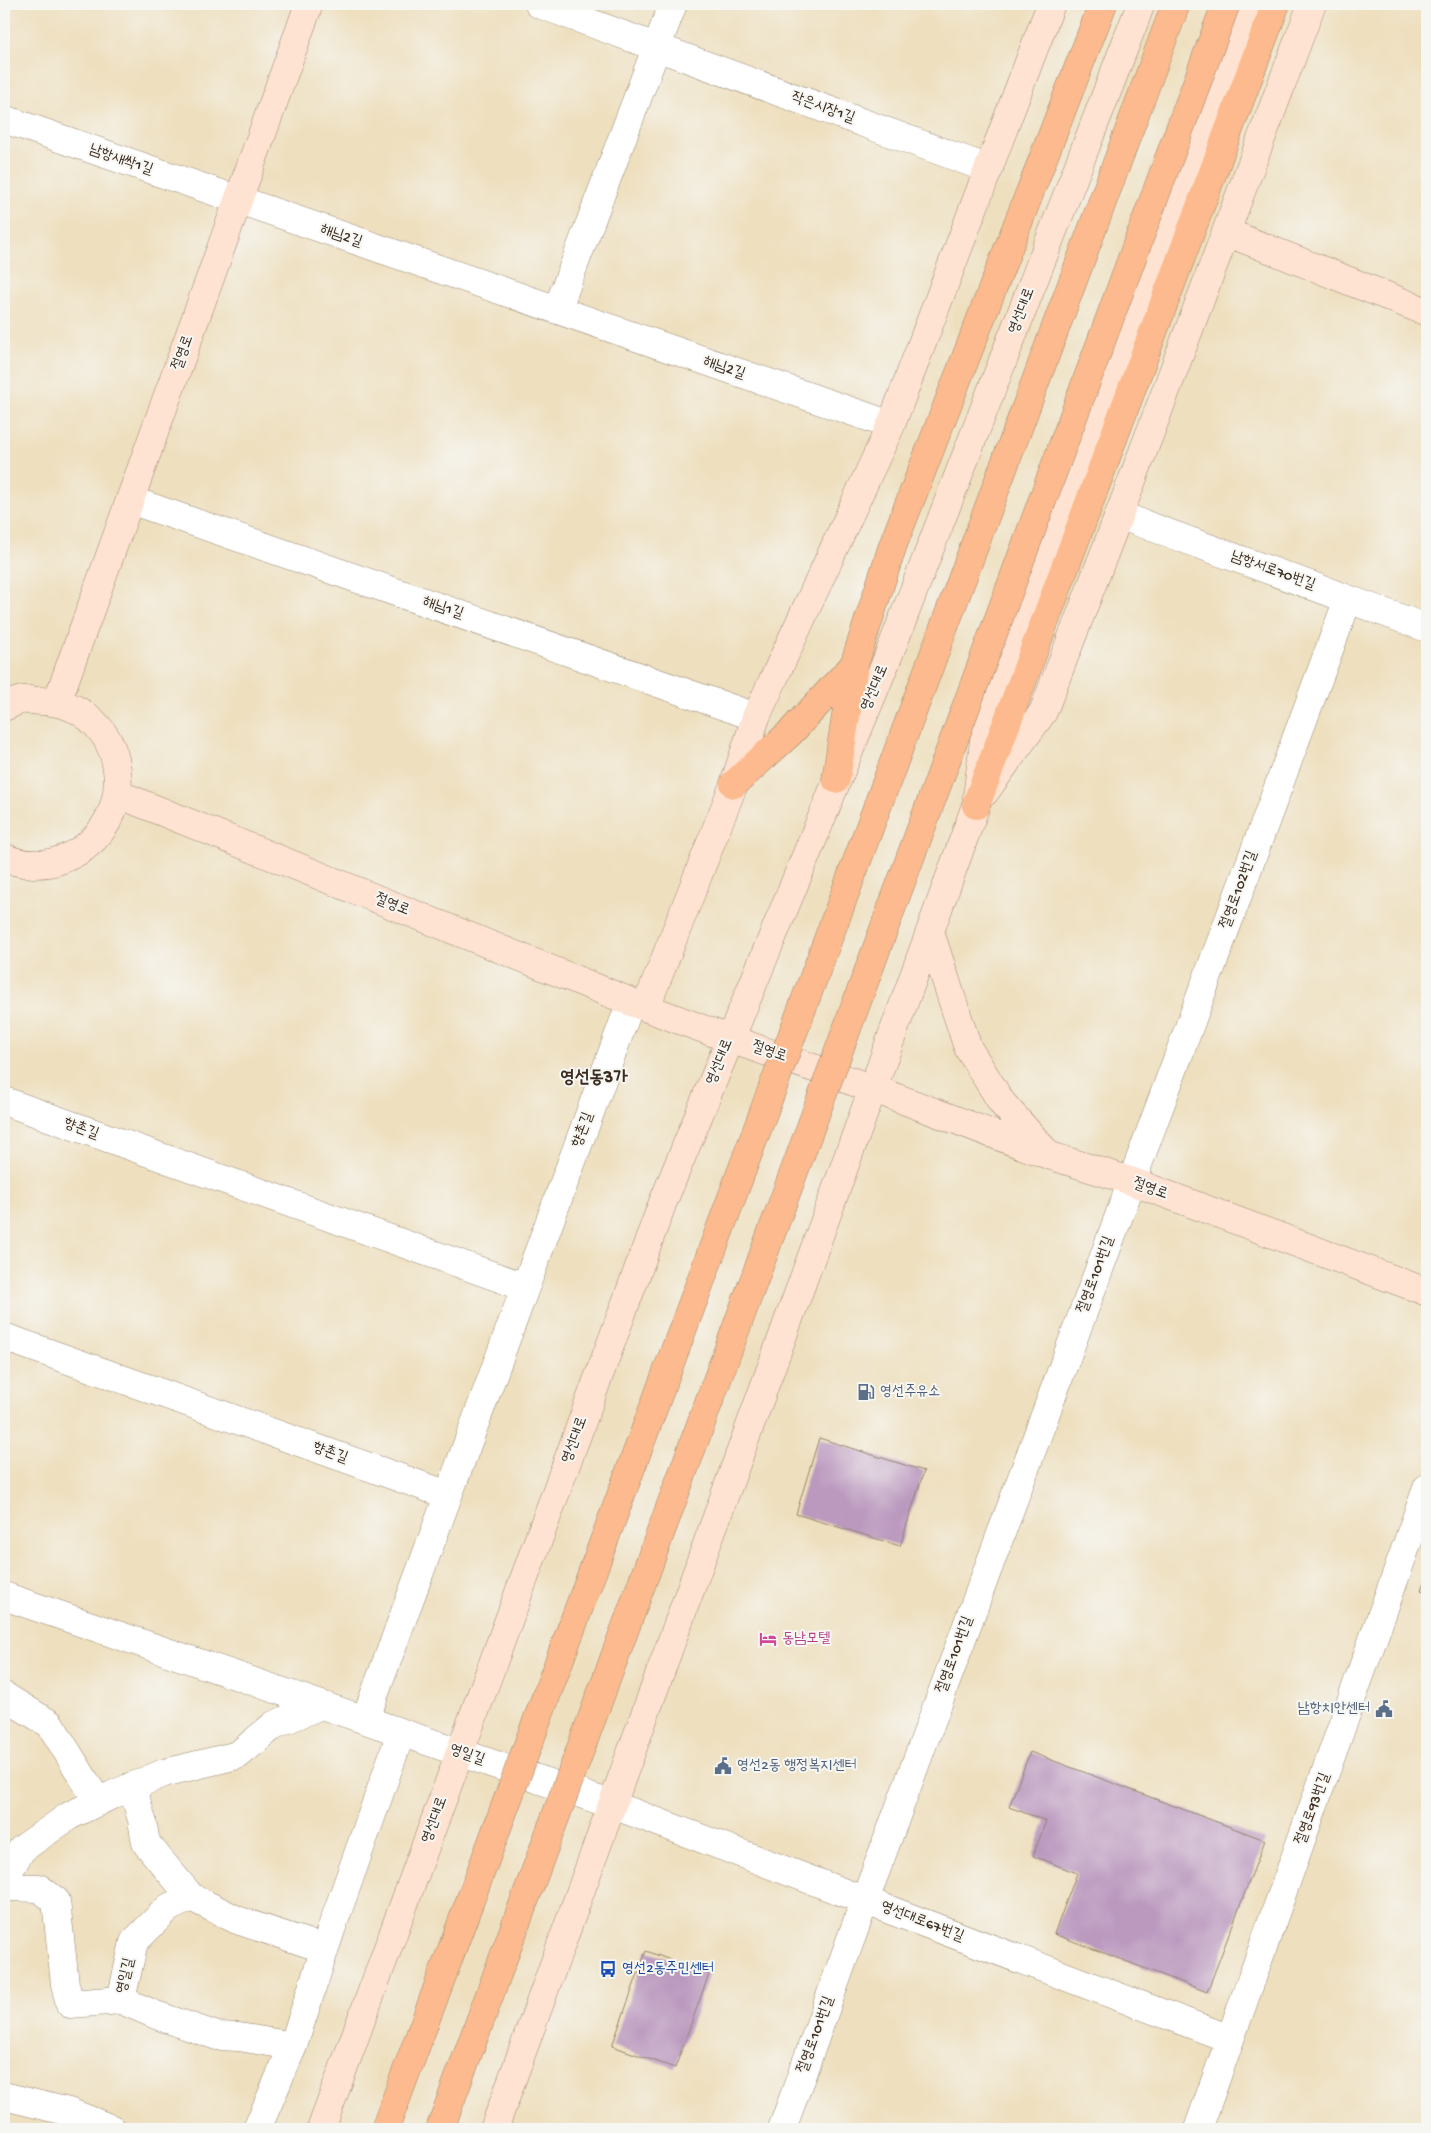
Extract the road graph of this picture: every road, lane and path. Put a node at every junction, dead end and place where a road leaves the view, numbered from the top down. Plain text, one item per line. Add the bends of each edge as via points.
1 (309, 4) edge
2 (539, 4) edge
3 (673, 4) edge
4 (1052, 4) edge
5 (1102, 4) edge
6 (1140, 4) edge
7 (1176, 4) edge
8 (1226, 4) edge
9 (1252, 4) edge
10 (1276, 4) edge
11 (1312, 4) edge
12 (657, 47) junction
13 (4, 119) edge
14 (989, 169) junction
15 (238, 201) junction
16 (1226, 232) junction
17 (557, 310) junction
18 (1427, 312) edge
19 (892, 425) junction
20 (130, 500) junction
21 (1119, 514) junction
22 (1348, 599) junction
23 (1427, 628) edge
24 (854, 664) junction
25 (57, 702) junction
26 (4, 707) edge
27 (756, 717) junction
28 (836, 779) junction
29 (734, 784) junction
30 (118, 794) junction
31 (976, 806) junction
32 (5, 861) edge
33 (930, 932) junction
34 (639, 1004) junction
35 (730, 1039) junction
36 (874, 1089) junction
37 (4, 1101) edge
38 (1048, 1155) junction
39 (1131, 1182) junction
40 (525, 1287) junction
41 (1427, 1292) edge
42 (4, 1336) edge
43 (1427, 1488) edge
44 (448, 1495) junction
45 (4, 1596) edge
46 (4, 1696) edge
47 (321, 1705) junction
48 (364, 1720) junction
49 (401, 1733) junction
50 (460, 1753) junction
51 (132, 1786) junction
52 (98, 1802) junction
53 (613, 1805) junction
54 (4, 1879) edge
55 (4, 1887) edge
56 (191, 1898) junction
57 (864, 1900) junction
58 (325, 1949) junction
59 (122, 2000) junction
60 (1230, 2039) junction
61 (293, 2046) junction
62 (4, 2096) edge
63 (112, 2129) edge
64 (257, 2129) edge
65 (321, 2129) edge
66 (385, 2129) edge
67 (440, 2129) edge
68 (494, 2129) edge
69 (782, 2129) edge
70 (1198, 2129) edge

1 - 15 main road, 절영로
2 - 12 street, 작은시장1길
3 - 12 street
4 - 14 main road
5 - 24 highway via 893,545
6 - 28 main road, 영선대로 via 888,656
7 - 66 highway, bridge
8 - 67 highway, bridge
9 - 31 main road via 990,692
10 - 31 highway
11 - 16 main road
12 - 14 street, 작은시장1길
12 - 17 street
13 - 15 street, 남항새싹1길
14 - 19 main road
15 - 17 street, 해님2길
15 - 20 main road, 절영로
16 - 18 main road
16 - 21 main road
17 - 19 street, 해님2길
19 - 27 main road
20 - 25 main road, 절영로
20 - 27 street, 해님1길
21 - 22 street, 남항서로70번길
21 - 31 main road via 1042,712
22 - 23 street, 남항서로70번길
22 - 39 street, 절영로102번길
24 - 28 highway
24 - 29 highway via 790,733
25 - 26 main road via 22,700
25 - 30 main road via 84,714 105,736 117,764
27 - 29 main road
28 - 35 main road, 영선대로
29 - 34 main road
30 - 32 main road via 110,817 97,838 78,853 55,862
30 - 34 main road, 절영로
31 - 33 main road
33 - 36 main road
33 - 38 main road via 968,1048 1002,1103
34 - 35 main road, 절영로
34 - 40 street, 향촌길
35 - 36 main road, 절영로
35 - 50 main road, 영선대로 via 663,1202
36 - 38 main road, 절영로
36 - 53 main road
37 - 40 street, 향촌길
38 - 39 main road, 절영로
39 - 41 main road, 절영로
39 - 57 street, 절영로101번길
40 - 44 street, 향촌길
42 - 44 street, 향촌길
43 - 60 street, 절영로93번길
44 - 48 street
45 - 47 street, 영일길
46 - 52 street via 50,1724
47 - 48 street, 영일길
47 - 51 street via 274,1725 238,1755 164,1773
48 - 49 street, 영일길
49 - 50 street, 영일길
49 - 58 street
50 - 53 street, 영일길
50 - 65 main road, 영선대로
51 - 52 street
51 - 56 street via 146,1843
52 - 54 street via 69,1816 22,1849
53 - 57 street, 영선대로67번길
53 - 68 main road
55 - 59 street, 영일길 via 39,1888 56,1901 70,2004
56 - 58 street via 237,1920
56 - 59 street, 영일길 via 168,1908 134,1942
57 - 60 street, 영선대로67번길
57 - 69 street, 절영로101번길
58 - 61 street
59 - 61 street via 217,2036
60 - 70 street, 절영로93번길
61 - 64 street
62 - 63 street via 69,2112

